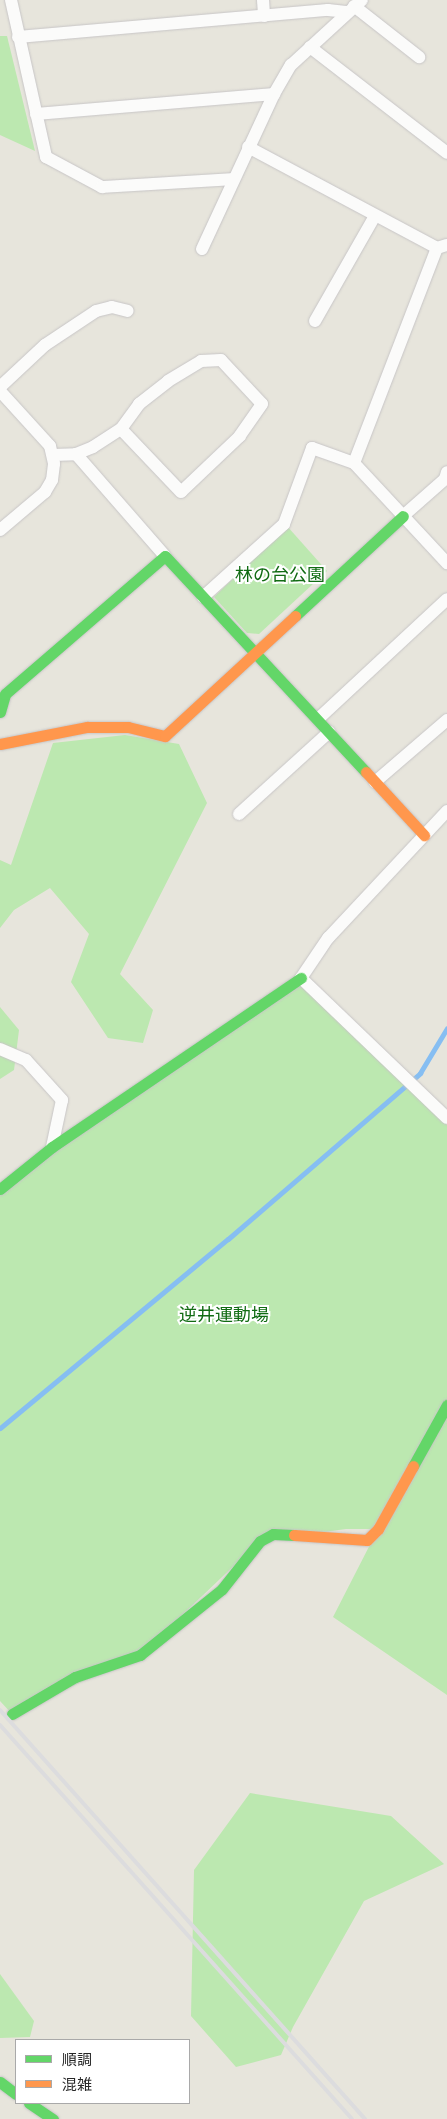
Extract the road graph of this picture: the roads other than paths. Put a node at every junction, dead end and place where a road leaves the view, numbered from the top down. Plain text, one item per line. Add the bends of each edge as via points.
1 (11, 0) edge
2 (263, 0) edge
3 (354, 6) edge
4 (264, 16) junction
5 (18, 38) junction
6 (310, 46) junction
7 (419, 57) dead end
8 (274, 94) junction
9 (36, 114) junction
10 (248, 148) junction
11 (447, 154) edge
12 (232, 179) junction
13 (375, 216) junction
14 (442, 246) edge
15 (202, 249) dead end
16 (128, 310) dead end
17 (315, 321) dead end
18 (0, 391) edge
19 (121, 429) junction
20 (76, 454) junction
21 (53, 455) junction
22 (354, 463) junction
23 (447, 472) edge
24 (403, 516) junction
25 (0, 530) edge
26 (165, 556) junction
27 (447, 563) edge
28 (203, 597) junction
29 (447, 599) edge
30 (255, 653) junction
31 (0, 712) edge
32 (318, 719) junction
33 (447, 720) edge
34 (329, 732) junction
35 (0, 744) edge
36 (375, 782) junction
37 (447, 811) edge
38 (240, 814) dead end
39 (424, 835) junction
40 (301, 978) junction
41 (0, 1049) edge
42 (447, 1118) edge
43 (52, 1148) junction
44 (0, 1189) edge
45 (447, 1405) edge
46 (12, 1714) dead end
47 (0, 2082) edge
48 (15, 2093) edge
49 (30, 2104) edge
50 (53, 2119) edge

1 - 5 street
2 - 4 street
3 - 4 street
3 - 6 street
3 - 7 street
4 - 5 street
5 - 9 street
6 - 8 street via 292,65
6 - 11 street
8 - 9 street
8 - 10 street
9 - 12 street via 46,157 102,188
10 - 12 street
10 - 13 street
12 - 15 street
13 - 14 street
13 - 17 street
14 - 22 street
16 - 18 street via 112,307 96,311 45,345
18 - 21 street via 50,446
19 - 19 street via 140,404 168,381 201,361 220,360 262,404 240,436 181,492
19 - 20 street
20 - 21 street
20 - 26 street
21 - 25 street via 52,480 45,492
22 - 24 street
22 - 28 street via 312,448 284,524
23 - 24 street via 445,479
24 - 27 street
24 - 30 street
26 - 28 street
26 - 31 street via 5,694
28 - 30 street
29 - 32 street
30 - 32 street
30 - 35 street via 165,736 128,727 87,727
32 - 34 street
33 - 36 street
34 - 36 street
34 - 38 street
36 - 39 street
37 - 39 street
39 - 40 street via 328,938
40 - 42 street
40 - 43 street
41 - 43 street via 26,1060 62,1100
43 - 44 street
45 - 46 street via 378,1529 367,1540 272,1534 260,1541 222,1589 140,1655 76,1677
47 - 48 street
49 - 50 street

